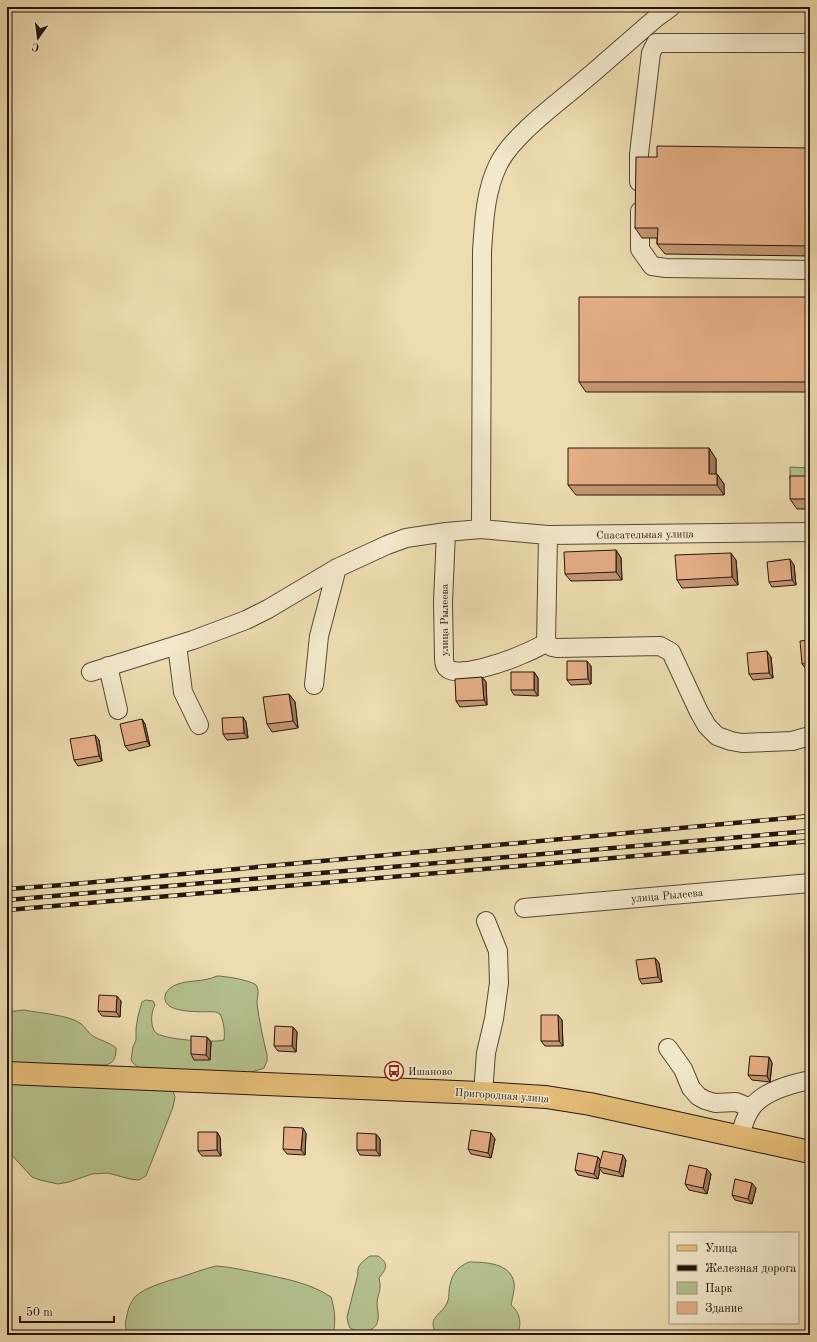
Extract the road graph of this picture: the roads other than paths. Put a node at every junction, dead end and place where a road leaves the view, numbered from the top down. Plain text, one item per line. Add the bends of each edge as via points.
1 (671, 7) edge
2 (810, 43) edge
3 (810, 270) edge
4 (480, 529) junction
5 (446, 532) junction
6 (810, 532) edge
7 (548, 535) junction
8 (337, 568) junction
9 (546, 643) junction
10 (177, 645) junction
11 (108, 666) junction
12 (91, 672) dead end
13 (314, 685) dead end
14 (118, 710) dead end
15 (199, 725) dead end
16 (810, 736) edge
17 (810, 883) edge
18 (524, 908) dead end
19 (486, 921) dead end
20 (668, 1048) dead end
21 (7, 1073) edge
22 (810, 1080) edge
23 (483, 1093) junction
24 (751, 1108) junction
25 (740, 1136) junction
26 (810, 1152) edge

1 - 4 street via 546,112 507,151 498,164 487,196 482,251
2 - 3 street via 656,43 651,53 639,154 640,249 652,266
4 - 5 street, Спасательная улица
4 - 7 street, Спасательная улица
5 - 8 street via 406,538
5 - 9 street, улица Рылеева via 443,602 444,658 448,669 457,672 486,667
6 - 7 street, Спасательная улица
7 - 9 street
8 - 10 street via 246,620
8 - 13 street via 319,636
9 - 16 street via 557,648 660,646 670,652 707,726 716,736 742,743 792,741
10 - 11 street
10 - 15 street via 183,692
11 - 12 street
11 - 14 street
17 - 18 street, улица Рылеева
19 - 23 street via 498,951 499,983 486,1053
20 - 24 street via 698,1096 715,1103 736,1102
21 - 23 main road, Пригородная улица
22 - 24 street via 768,1094
23 - 25 main road, Пригородная улица via 546,1097 585,1103
24 - 25 street
25 - 26 main road, Пригородная улица

